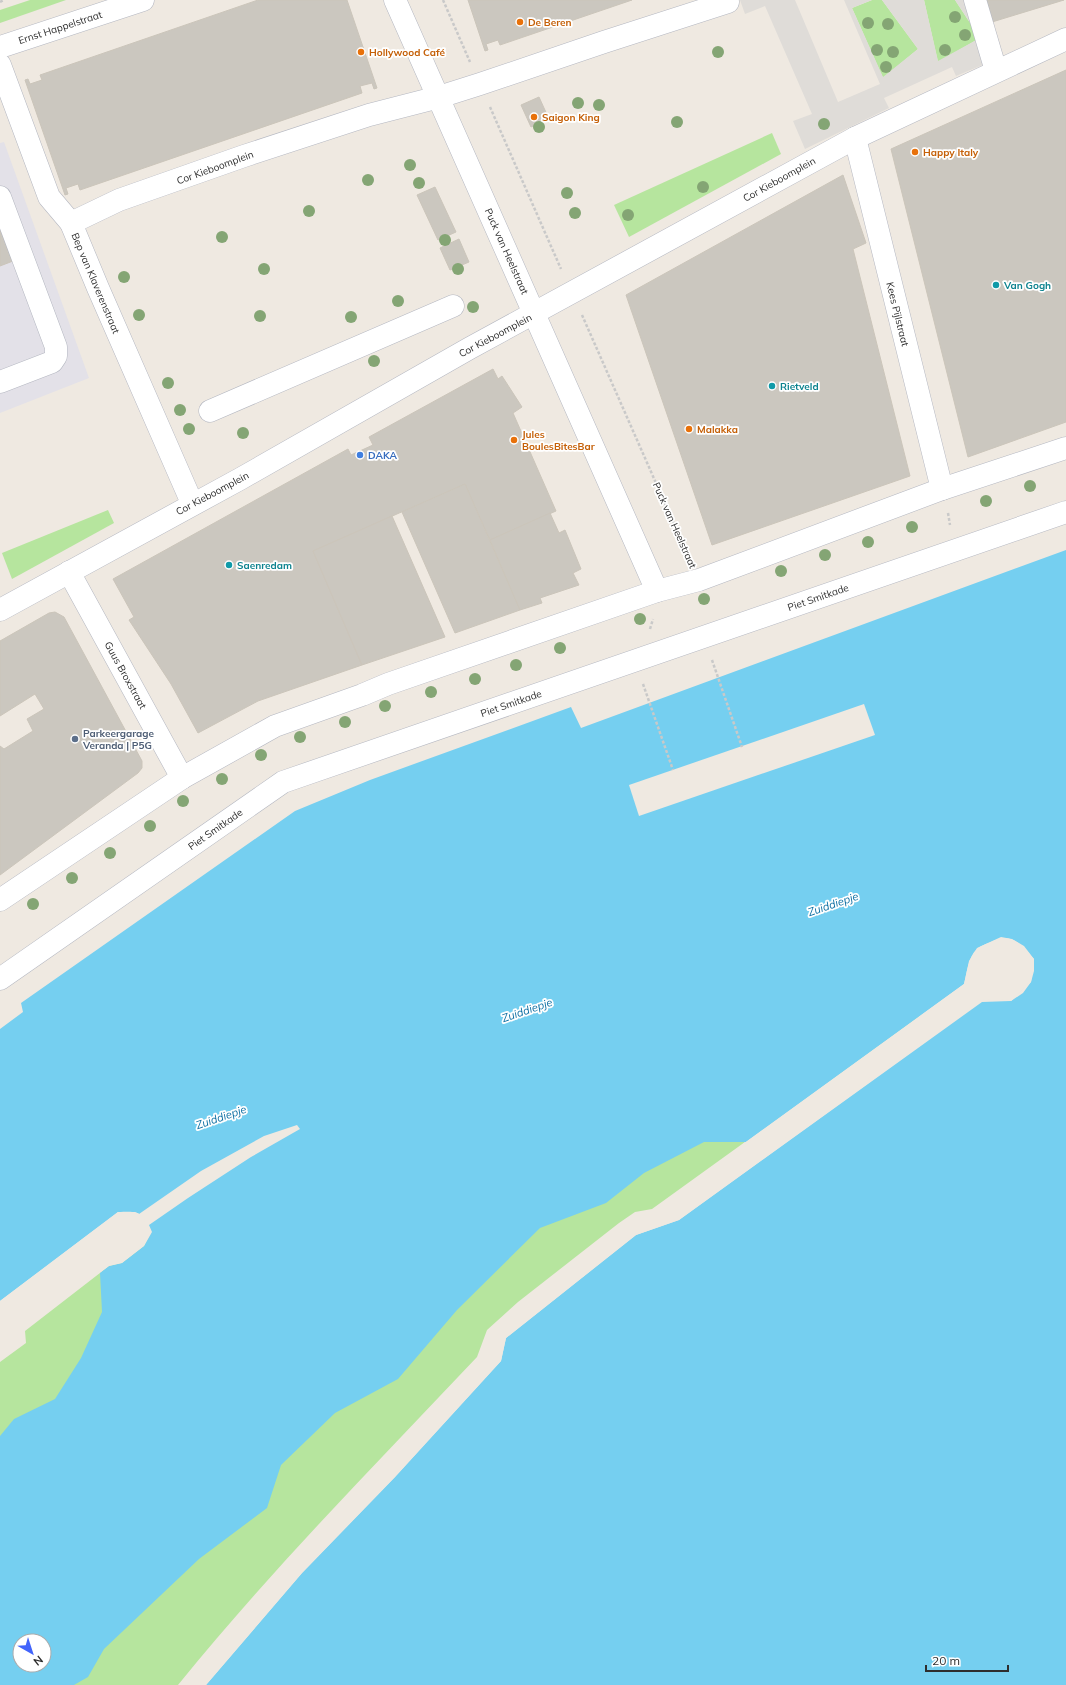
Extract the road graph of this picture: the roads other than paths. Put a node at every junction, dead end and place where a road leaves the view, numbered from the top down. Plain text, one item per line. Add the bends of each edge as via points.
1 (143, 0) edge
2 (394, 0) edge
3 (975, 0) edge
4 (728, 2) dead end
5 (1066, 39) edge
6 (0, 48) edge
7 (0, 65) edge
8 (994, 66) junction
9 (439, 97) junction
10 (855, 138) junction
11 (0, 196) edge
12 (71, 223) junction
13 (453, 306) dead end
14 (534, 314) junction
15 (0, 382) edge
16 (210, 412) dead end
17 (1066, 448) edge
18 (942, 489) junction
19 (192, 503) junction
20 (1066, 512) edge
21 (69, 572) junction
22 (657, 591) junction
23 (0, 610) edge
24 (182, 778) junction
25 (0, 900) edge
26 (0, 979) edge

1 - 6 street, Ernst Happelstraat
2 - 9 street, Puck van Heelstraat
3 - 8 street
4 - 9 street, Cor Kieboomplein
5 - 8 street, Cor Kieboomplein
7 - 12 street, Bep van Klaverenstraat via 49,197
8 - 10 street, Cor Kieboomplein
9 - 12 street, Cor Kieboomplein via 369,115 244,156 119,200
9 - 14 street, Puck van Heelstraat
10 - 14 street, Cor Kieboomplein
10 - 18 street, Kees Pijlstraat
11 - 15 street via 56,347 56,356 52,362
12 - 19 street, Bep van Klaverenstraat
13 - 16 street
14 - 19 street, Cor Kieboomplein
14 - 22 street, Puck van Heelstraat
17 - 18 street
18 - 22 street via 699,580
19 - 21 street, Cor Kieboomplein
20 - 26 street, Piet Smitkade via 283,782
21 - 23 street, Cor Kieboomplein
21 - 24 street, Guus Broxstraat
22 - 24 street via 388,684 362,696 276,726
24 - 25 street

